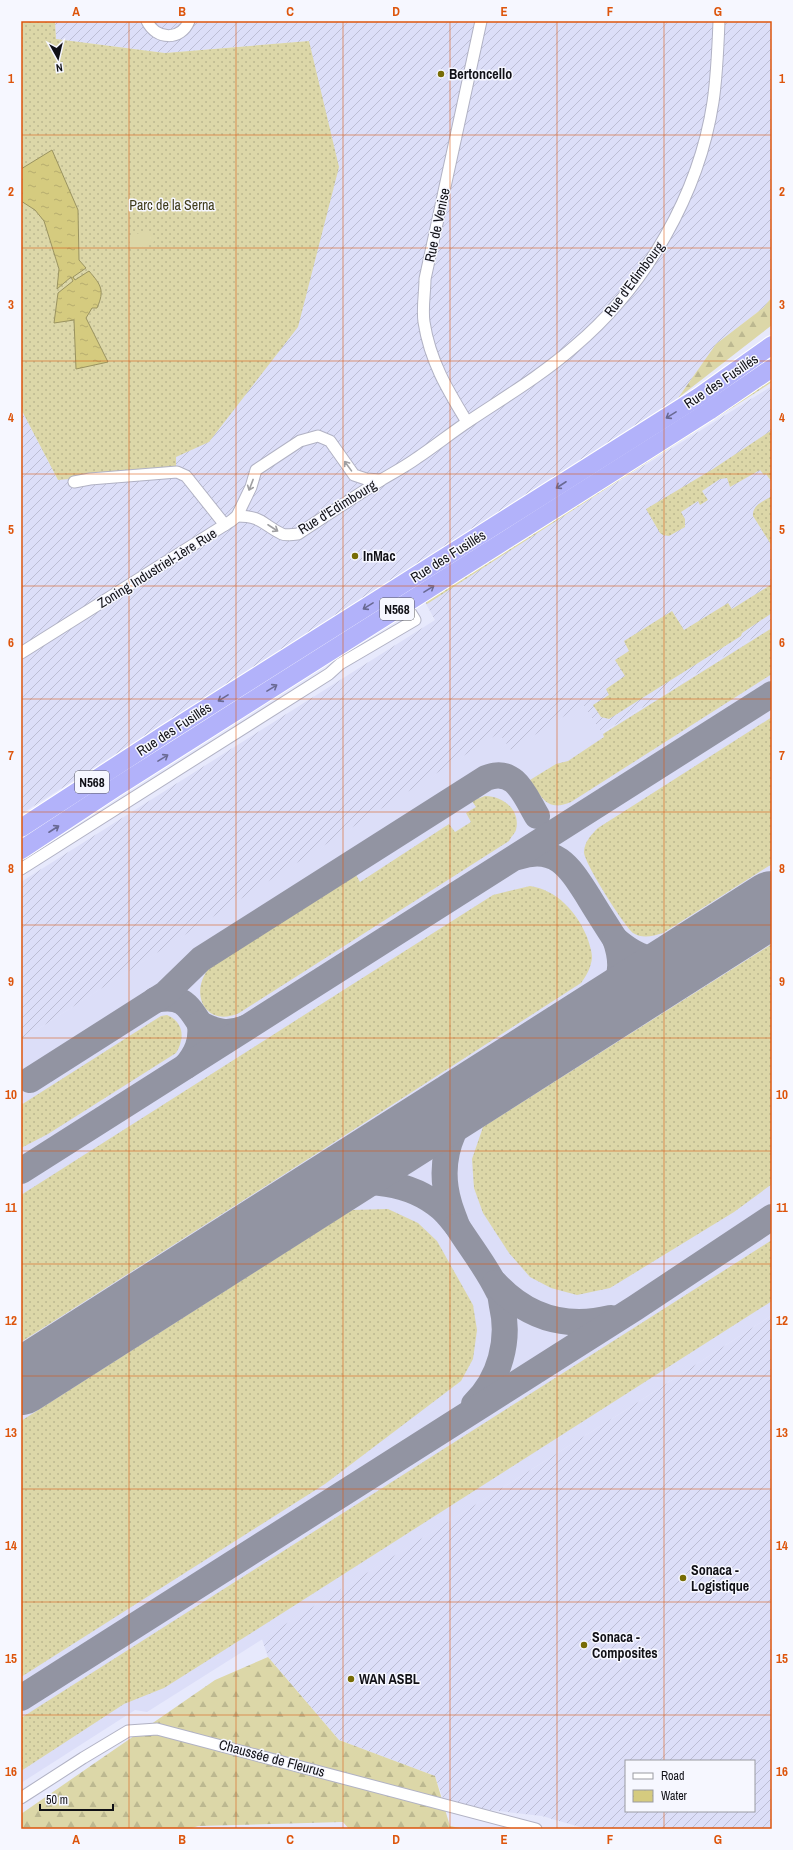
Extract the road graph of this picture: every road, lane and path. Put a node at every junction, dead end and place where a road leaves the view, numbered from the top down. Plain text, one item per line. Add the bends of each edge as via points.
1 (147, 21) edge
2 (190, 21) edge
3 (481, 21) edge
4 (719, 21) edge
5 (772, 345) edge
6 (772, 368) edge
7 (467, 422) junction
8 (381, 480) junction
9 (74, 482) dead end
10 (237, 516) junction
11 (225, 525) junction
12 (405, 604) junction
13 (21, 653) edge
14 (21, 828) edge
15 (21, 850) edge
16 (21, 869) edge
17 (21, 1798) edge
18 (536, 1829) edge

1 - 2 street via 155,32 169,36 182,31
3 - 7 street, Rue de Venise via 425,279 424,320 431,354 442,380
4 - 7 street, Rue d'Edimbourg via 716,77 707,130 686,194 660,244 627,294 576,346 541,374
5 -> 14 highway, Rue des Fusillés / N568 via 700,396
12 -> 6 highway, Rue des Fusillés / N568 via 709,411
7 - 8 street, Rue d'Edimbourg via 416,459
10 -> 8 street, Rue d'Edimbourg via 248,516 283,534 298,534
8 -> 10 street, Rue d'Edimbourg via 354,475 330,441 318,436 300,441 256,470
9 - 11 street, Zoning Industriel-1ère Rue via 177,472 186,476
10 - 11 street
11 - 13 street, Zoning Industriel-1ère Rue
15 -> 12 highway, Rue des Fusillés / N568
12 - 16 street via 415,620 340,664 322,678
17 - 18 street, Chaussée de Fleurus via 128,1731 156,1729 183,1734

